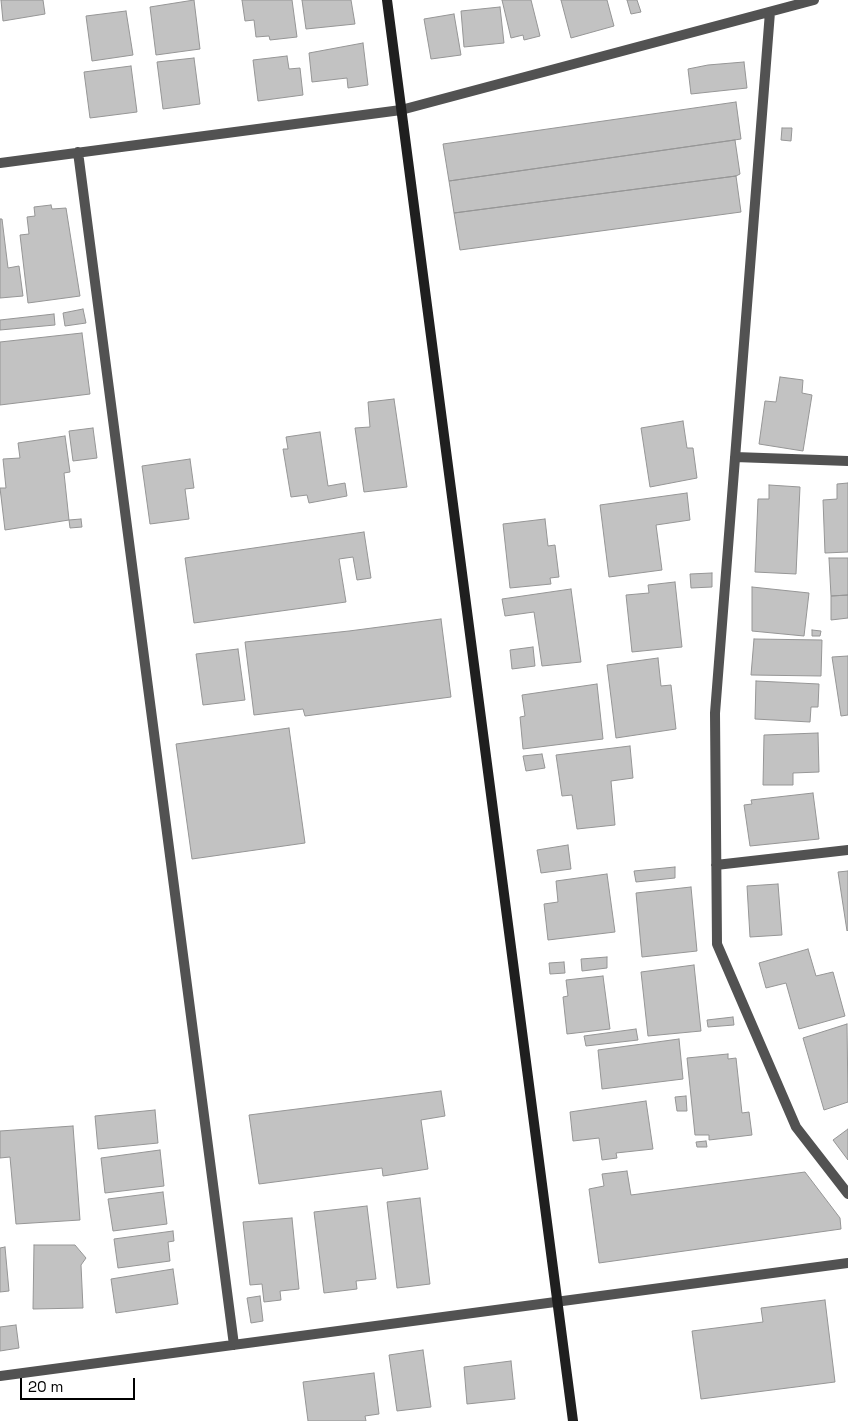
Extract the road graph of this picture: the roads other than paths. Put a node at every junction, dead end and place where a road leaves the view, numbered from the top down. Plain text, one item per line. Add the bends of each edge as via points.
1 (387, 0) edge
2 (814, 0) edge
3 (770, 12) junction
4 (401, 110) junction
5 (78, 152) junction
6 (0, 163) edge
7 (735, 457) junction
8 (848, 461) edge
9 (848, 850) edge
10 (716, 865) junction
11 (848, 1194) edge
12 (848, 1263) edge
13 (558, 1302) junction
14 (234, 1345) junction
15 (0, 1376) edge
16 (573, 1421) edge

1 - 4 street
2 - 3 street
3 - 4 street
3 - 7 street
4 - 5 street
4 - 13 street
5 - 6 street
5 - 14 street
7 - 8 street
7 - 10 street via 715,713
9 - 10 street
10 - 11 street via 717,944 796,1127
12 - 13 street
13 - 14 street
13 - 16 street
14 - 15 street

